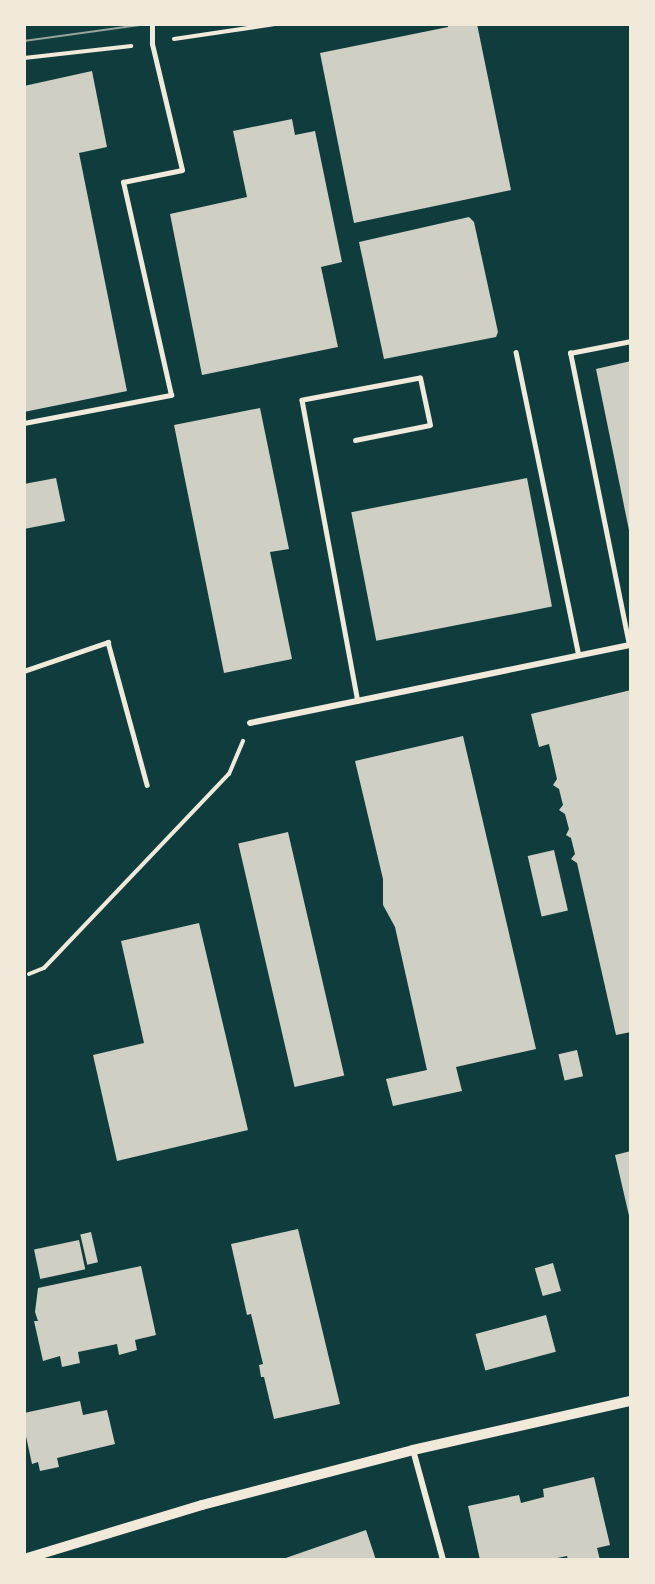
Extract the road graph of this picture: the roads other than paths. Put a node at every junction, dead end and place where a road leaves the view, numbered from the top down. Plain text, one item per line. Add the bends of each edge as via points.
1 (152, 24) edge
2 (631, 341) edge
3 (516, 352) dead end
4 (24, 423) edge
5 (355, 440) dead end
6 (630, 645) edge
7 (579, 655) junction
8 (24, 670) edge
9 (358, 701) junction
10 (250, 723) road end
11 (147, 785) dead end
12 (631, 1401) edge
13 (413, 1450) junction
14 (24, 1559) edge
15 (443, 1560) edge

1 - 4 lane via 152,44 182,170 123,182 171,395
2 - 6 lane via 570,353
3 - 7 lane
5 - 9 lane via 430,425 420,378 302,400
6 - 7 street
7 - 9 street
8 - 11 lane via 108,642
9 - 10 street
12 - 13 street
13 - 14 street via 201,1505
13 - 15 street

